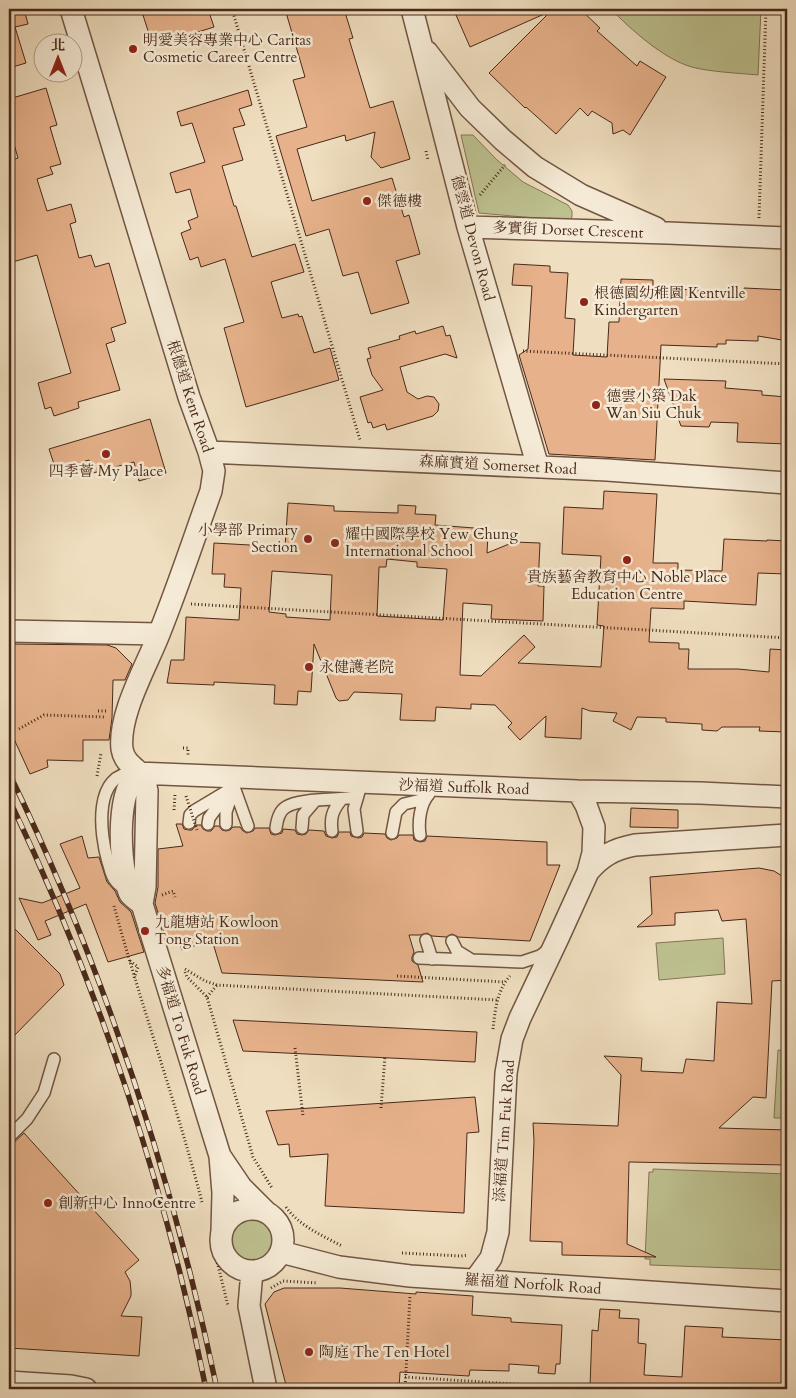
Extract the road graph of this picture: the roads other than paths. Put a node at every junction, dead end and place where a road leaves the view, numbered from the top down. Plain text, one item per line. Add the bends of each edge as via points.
1 (71, 9) edge
2 (412, 9) edge
3 (422, 46) junction
4 (468, 227) junction
5 (668, 233) junction
6 (787, 238) edge
7 (209, 452) junction
8 (538, 467) junction
9 (787, 483) edge
10 (9, 631) edge
11 (159, 634) junction
12 (139, 774) junction
13 (234, 782) junction
14 (360, 790) junction
15 (578, 791) junction
16 (430, 792) junction
17 (787, 797) edge
18 (341, 800) junction
19 (315, 801) junction
20 (208, 824) dead end
21 (226, 824) dead end
22 (193, 826) road end
23 (248, 826) dead end
24 (276, 828) dead end
25 (302, 828) dead end
26 (332, 831) dead end
27 (357, 831) dead end
28 (392, 833) dead end
29 (420, 835) dead end
30 (787, 835) edge
31 (588, 872) junction
32 (128, 900) junction
33 (558, 938) junction
34 (426, 940) dead end
35 (452, 941) dead end
36 (419, 958) dead end
37 (432, 958) junction
38 (474, 961) junction
39 (54, 1059) dead end
40 (9, 1137) edge
41 (220, 1156) junction
42 (275, 1209) junction
43 (218, 1238) junction
44 (281, 1252) junction
45 (341, 1257) junction
46 (252, 1271) junction
47 (476, 1280) junction
48 (787, 1301) edge
49 (238, 1307) junction
50 (9, 1382) edge
51 (86, 1389) edge
52 (266, 1389) edge

1 - 7 street, 根德道 Kent Road via 189,397
2 - 3 street, 德雲道 Devon Road
3 - 4 street, 德雲道 Devon Road
3 - 5 street, 多實街 Dorset Crescent via 470,108 535,167 581,195
4 - 5 street, 多實街 Dorset Crescent
4 - 8 street, 德雲道 Devon Road
5 - 6 street, 多實街 Dorset Crescent
7 - 8 street, 森麻實道 Somerset Road
7 - 11 street, 根德道 Kent Road via 214,470 211,490
8 - 9 street, 森麻實道 Somerset Road
10 - 11 street
11 - 12 street, 根德道 Kent Road via 123,725 122,752
12 - 13 street, 沙福道 Suffolk Road
12 - 32 street, 多福道 To Fuk Road via 145,781 147,800 145,886
12 - 32 lane via 124,774 115,780 107,788 103,805 103,840 114,880
13 - 14 street, 沙福道 Suffolk Road
13 - 20 lane
13 - 21 lane
13 - 22 lane via 190,815
13 - 23 lane
14 - 16 street, 沙福道 Suffolk Road
14 - 18 lane
14 - 27 lane via 354,816
15 - 16 street, 沙福道 Suffolk Road
15 - 17 street, 沙福道 Suffolk Road
15 - 31 street, 添福道 Tim Fuk Road via 594,827 595,842
16 - 28 lane via 404,804 396,812
16 - 29 lane via 419,826
18 - 19 lane
18 - 26 lane via 331,816
19 - 24 lane via 286,807
19 - 25 lane via 303,815
30 - 31 street, 添福道 Tim Fuk Road via 635,845 603,856
31 - 33 street, 添福道 Tim Fuk Road
32 - 41 street, 多福道 To Fuk Road
33 - 38 lane via 549,949 531,960
33 - 47 street, 添福道 Tim Fuk Road via 512,1039 506,1073 498,1232 492,1258
34 - 37 lane
35 - 38 lane via 457,951
36 - 37 lane
37 - 38 lane
39 - 40 lane via 44,1093 27,1119
41 - 42 street, 多福道 To Fuk Road via 242,1187
41 - 43 street, 多福道 To Fuk Road via 223,1193
42 - 43 street via 240,1212 226,1223
42 - 44 street, 多福道 To Fuk Road via 273,1218 279,1225 283,1243
43 - 46 street, 多福道 To Fuk Road via 227,1259 242,1270
44 - 45 street, 羅福道 Norfolk Road
44 - 46 street via 269,1266
45 - 47 street, 羅福道 Norfolk Road via 410,1276
45 - 49 street via 274,1273
46 - 49 street
47 - 48 street, 羅福道 Norfolk Road
49 - 52 street
50 - 51 street

